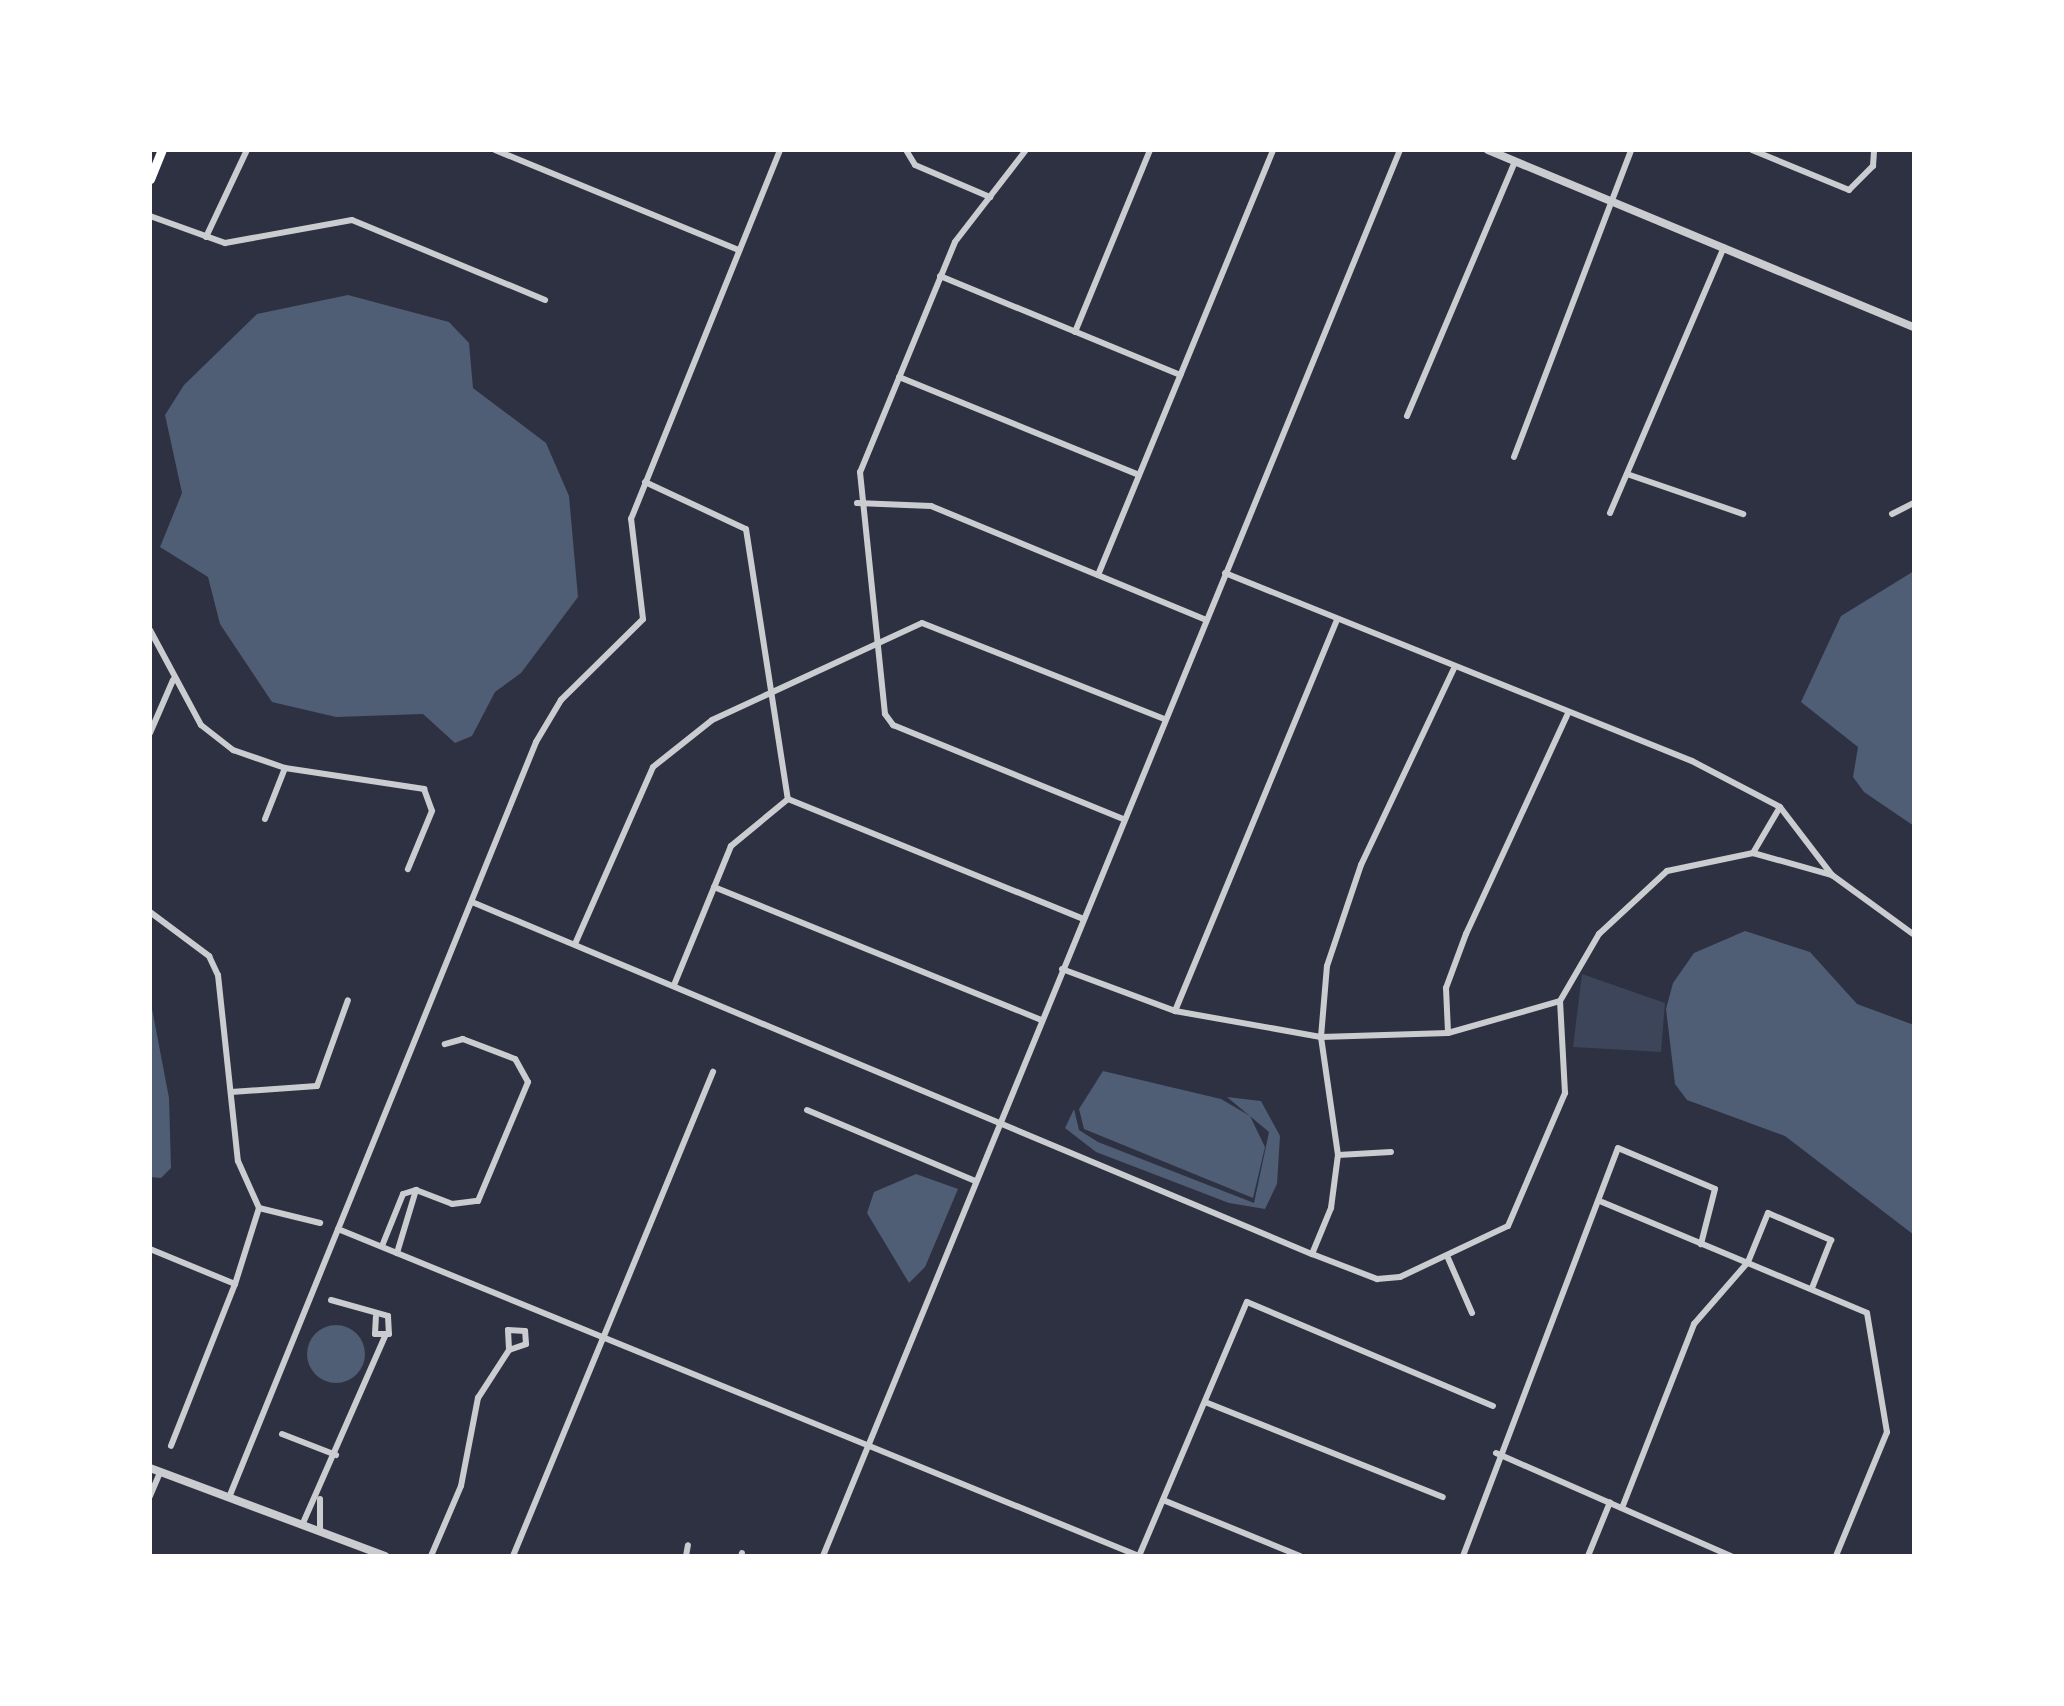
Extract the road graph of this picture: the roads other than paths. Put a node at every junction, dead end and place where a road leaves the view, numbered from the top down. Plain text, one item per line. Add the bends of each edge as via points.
1 (162, 150) edge
2 (247, 150) edge
3 (495, 150) edge
4 (780, 150) edge
5 (906, 150) edge
6 (1026, 150) edge
7 (1150, 150) edge
8 (1273, 150) edge
9 (1400, 150) edge
10 (1488, 150) edge
11 (1620, 150) edge
12 (1752, 150) edge
13 (1874, 150) edge
14 (1630, 152) edge
15 (1515, 161) junction
16 (150, 179) edge
17 (990, 197) junction
18 (1609, 201) junction
19 (150, 216) edge
20 (206, 236) junction
21 (1724, 247) junction
22 (739, 250) junction
23 (940, 276) junction
24 (545, 300) dead end
25 (1914, 328) edge
26 (1075, 332) junction
27 (1180, 375) junction
28 (898, 377) junction
29 (1407, 416) dead end
30 (1514, 458) dead end
31 (1627, 474) junction
32 (1140, 475) junction
33 (645, 482) junction
34 (857, 503) junction
35 (1914, 503) edge
36 (1610, 513) dead end
37 (1744, 514) dead end
38 (1892, 514) dead end
39 (1225, 573) junction
40 (1098, 575) junction
41 (1206, 620) junction
42 (1338, 620) junction
43 (150, 630) edge
44 (876, 646) junction
45 (1454, 668) junction
46 (173, 679) junction
47 (774, 692) junction
48 (1567, 715) junction
49 (1164, 719) junction
50 (150, 733) edge
51 (285, 768) junction
52 (788, 798) junction
53 (1780, 807) junction
54 (265, 819) dead end
55 (1123, 819) junction
56 (1753, 853) junction
57 (408, 869) dead end
58 (1832, 875) junction
59 (714, 887) junction
60 (472, 902) junction
61 (150, 912) edge
62 (1083, 919) junction
63 (1913, 934) edge
64 (574, 944) junction
65 (1062, 970) junction
66 (674, 985) junction
67 (348, 1000) dead end
68 (1560, 1001) junction
69 (1175, 1011) junction
70 (1042, 1020) junction
71 (1448, 1032) junction
72 (1321, 1037) junction
73 (444, 1044) dead end
74 (712, 1072) dead end
75 (232, 1092) junction
76 (807, 1110) dead end
77 (1001, 1119) junction
78 (1391, 1152) dead end
79 (1338, 1155) junction
80 (975, 1181) junction
81 (416, 1190) junction
82 (1602, 1202) junction
83 (259, 1208) junction
84 (320, 1222) dead end
85 (338, 1229) junction
86 (1701, 1244) junction
87 (382, 1246) junction
88 (150, 1249) edge
89 (397, 1253) junction
90 (1312, 1254) junction
91 (1448, 1258) junction
92 (1748, 1262) junction
93 (234, 1284) junction
94 (1812, 1288) junction
95 (331, 1300) dead end
96 (1472, 1313) dead end
97 (376, 1317) junction
98 (386, 1336) junction
99 (604, 1336) junction
100 (508, 1350) dead end
101 (1205, 1402) junction
102 (1493, 1406) dead end
103 (282, 1434) dead end
104 (867, 1444) junction
105 (171, 1446) dead end
106 (1496, 1453) junction
107 (336, 1455) junction
108 (150, 1468) edge
109 (160, 1472) junction
110 (230, 1495) junction
111 (150, 1496) edge
112 (319, 1498) junction
113 (1443, 1498) dead end
114 (1163, 1500) junction
115 (1610, 1502) junction
116 (1622, 1508) junction
117 (304, 1523) junction
118 (320, 1530) junction
119 (688, 1545) dead end
120 (379, 1555) edge
121 (432, 1556) edge
122 (512, 1556) edge
123 (686, 1556) edge
124 (823, 1556) edge
125 (1139, 1556) edge
126 (1300, 1556) edge
127 (1464, 1556) edge
128 (1588, 1556) edge
129 (1732, 1556) edge
130 (1836, 1556) edge

1 - 16 main road
2 - 20 street
3 - 22 street
4 - 22 street
5 - 17 street via 915,165
6 - 17 street
7 - 26 street
8 - 27 street
9 - 39 street
10 - 15 street
11 - 14 street
12 - 13 street via 1849,190 1874,166
14 - 18 street
15 - 18 street
15 - 29 street
17 - 23 street via 964,225
18 - 21 street
18 - 30 street via 1610,222
19 - 20 street
20 - 24 street via 270,240 317,221 352,220
21 - 25 street
21 - 31 street
22 - 33 street
23 - 26 street
23 - 28 street
26 - 27 street
27 - 32 street
28 - 32 street
28 - 34 street
31 - 36 street
31 - 37 street
32 - 40 street
33 - 47 street via 746,529
33 - 60 street via 628,534 643,619 548,720
34 - 40 street via 931,506
34 - 44 street
35 - 38 street
39 - 41 street
39 - 42 street
40 - 41 street
41 - 49 street
42 - 45 street
42 - 69 street
43 - 46 street
44 - 47 street
44 - 49 street via 935,625
44 - 55 street via 893,725
45 - 48 street
45 - 72 street via 1344,911 1321,996
46 - 50 street
46 - 51 street via 201,725 233,750
47 - 52 street
47 - 64 street via 712,720 643,778
48 - 53 street via 1692,761
48 - 71 street via 1466,934 1446,988
49 - 55 street
51 - 54 street
51 - 57 street via 424,789 432,811
52 - 59 street via 736,838
52 - 62 street
53 - 56 street
53 - 58 street
55 - 62 street
56 - 58 street
56 - 68 street via 1688,861 1643,886 1599,934
58 - 63 street
59 - 66 street
59 - 70 street
60 - 64 street
60 - 85 street
61 - 75 street via 209,956 218,974
62 - 65 street
64 - 66 street
65 - 69 street
65 - 70 street
66 - 77 street
67 - 75 street via 317,1086
68 - 71 street
68 - 91 street via 1565,1093 1518,1208 1497,1238
69 - 72 street
70 - 77 street
71 - 72 street
72 - 79 street
73 - 81 street via 463,1039 515,1058 528,1082 478,1201 452,1204
74 - 99 street
75 - 83 street via 238,1161
76 - 80 street
77 - 80 street
77 - 90 street
78 - 79 street
79 - 90 street via 1332,1208
80 - 104 street
81 - 87 street via 403,1194
81 - 89 street
82 - 86 street
82 - 86 street via 1618,1148 1715,1189
82 - 106 street
83 - 84 street
83 - 93 street
85 - 87 street
85 - 110 street
86 - 92 street
87 - 89 street
88 - 93 street
89 - 99 street
90 - 91 street via 1377,1279
91 - 96 street
92 - 94 street
92 - 94 street via 1768,1213 1831,1240
92 - 116 street via 1694,1324
93 - 105 street
94 - 130 street via 1868,1312 1887,1432
95 - 97 street
97 - 98 street via 372,1330
97 - 98 street via 391,1319
98 - 107 street
99 - 104 street
99 - 122 street
100 - 121 street via 478,1398 462,1486
101 - 102 street via 1246,1302
101 - 113 street
101 - 114 street
103 - 107 street
104 - 124 street
104 - 125 street
106 - 115 street
106 - 127 street
107 - 112 street
108 - 109 street
109 - 110 street
109 - 111 street
110 - 117 street
112 - 117 street
112 - 118 street
114 - 125 street
114 - 126 street
115 - 116 street
115 - 128 street
116 - 129 street
117 - 118 street
118 - 120 street
119 - 123 street

